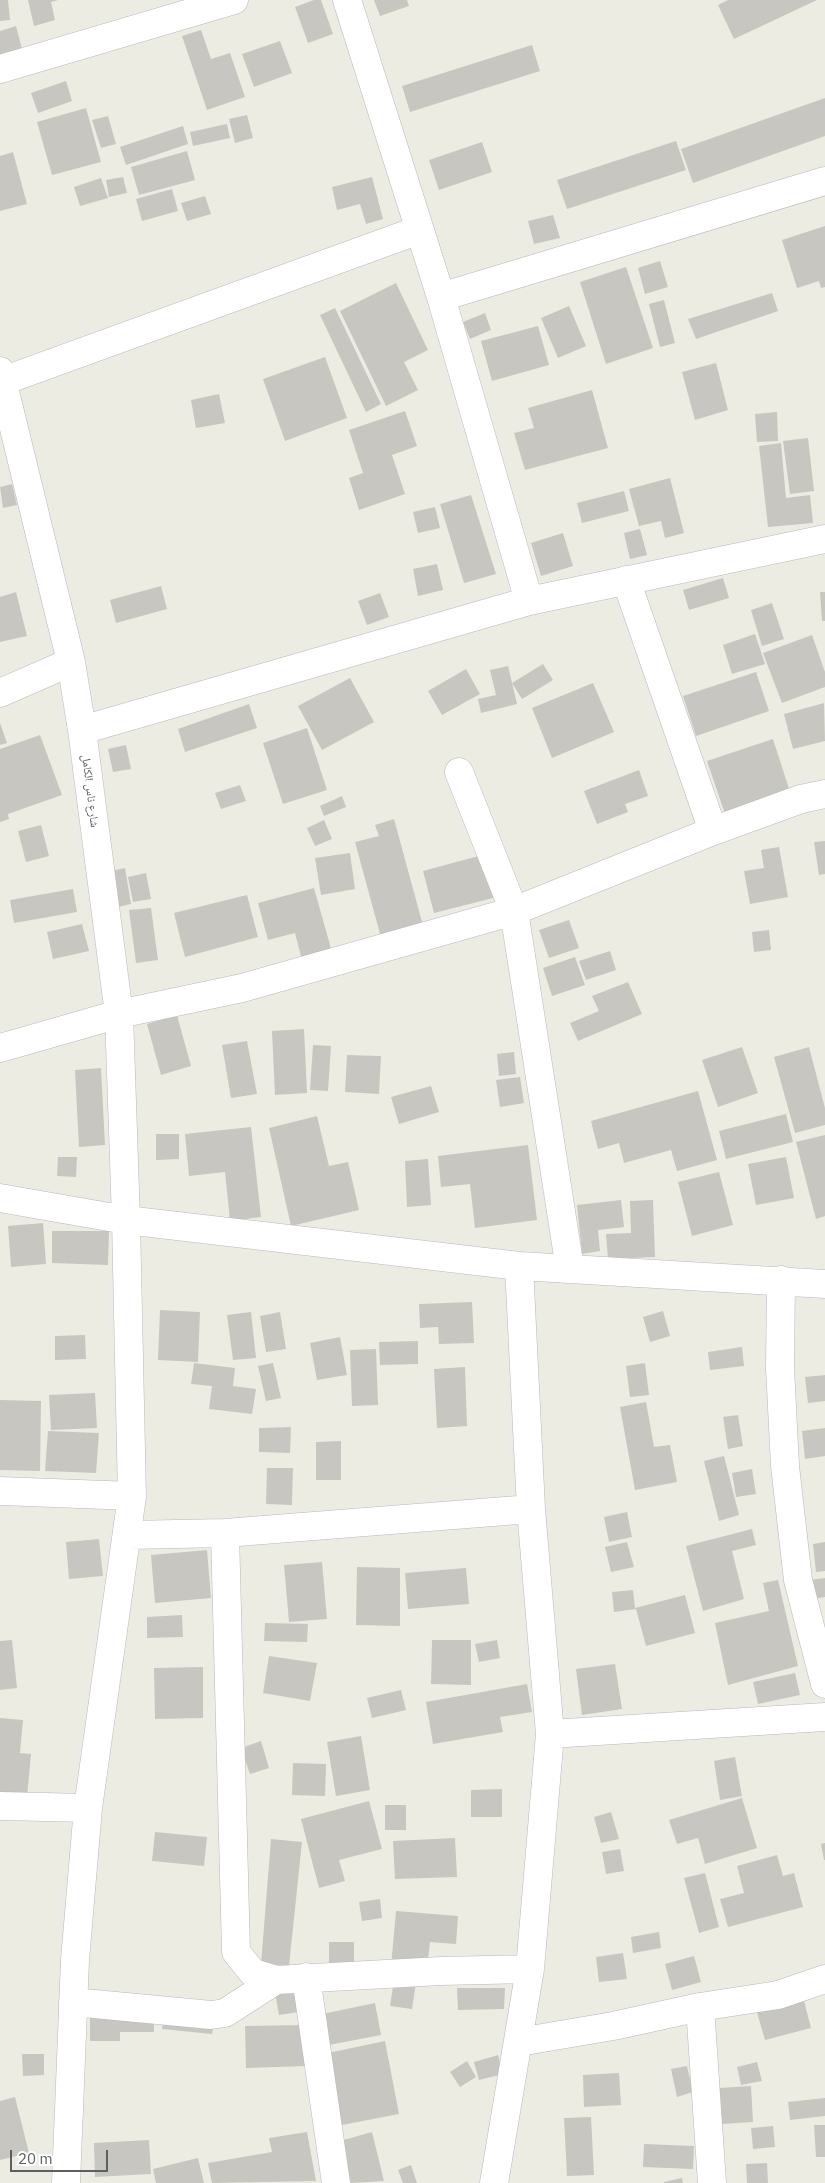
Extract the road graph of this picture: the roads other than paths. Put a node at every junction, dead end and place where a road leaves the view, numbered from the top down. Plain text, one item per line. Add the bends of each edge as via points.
1 (234, 0) edge
2 (347, 0) edge
3 (0, 70) edge
4 (825, 181) edge
5 (419, 230) junction
6 (440, 297) junction
7 (1, 378) edge
8 (825, 539) edge
9 (626, 580) junction
10 (529, 601) junction
11 (72, 662) junction
12 (0, 693) edge
13 (82, 730) junction
14 (458, 772) dead end
15 (825, 794) edge
16 (712, 831) junction
17 (514, 911) junction
18 (119, 1014) junction
19 (0, 1048) edge
20 (0, 1198) edge
21 (126, 1220) junction
22 (518, 1266) junction
23 (570, 1269) junction
24 (781, 1280) junction
25 (825, 1284) edge
26 (0, 1491) edge
27 (132, 1496) junction
28 (531, 1509) junction
29 (225, 1533) junction
30 (128, 1535) junction
31 (825, 1684) edge
32 (825, 1716) edge
33 (550, 1734) junction
34 (0, 1806) edge
35 (88, 1808) junction
36 (530, 1969) junction
37 (306, 1977) junction
38 (825, 1979) edge
39 (276, 1980) junction
40 (73, 2002) junction
41 (700, 2007) junction
42 (519, 2042) junction
43 (66, 2183) edge
44 (336, 2183) edge
45 (494, 2183) edge
46 (712, 2183) edge

1 - 3 street
2 - 5 street
4 - 6 street
5 - 6 street
5 - 7 street
6 - 10 street
7 - 11 street, شارع ناس الكامل
8 - 9 street
9 - 10 street
9 - 16 street
10 - 13 street
11 - 12 street
11 - 13 street, شارع ناس الكامل
13 - 18 street, شارع ناس الكامل
14 - 17 street
15 - 16 street via 800,799
16 - 17 street
17 - 18 street via 242,988
17 - 23 street
18 - 19 street
18 - 21 street, شارع ناس الكامل
20 - 21 street
21 - 22 street
21 - 27 street, شارع ناس الكامل
22 - 23 street
22 - 28 street
23 - 24 street
24 - 25 street
24 - 31 street via 780,1368 785,1466 798,1580
26 - 27 street
27 - 30 street, شارع ناس الكامل
28 - 29 street
28 - 33 street
29 - 30 street
29 - 39 street via 236,1952 253,1973
30 - 35 street, شارع ناس الكامل
32 - 33 street
33 - 36 street
34 - 35 street
35 - 40 street, شارع ناس الكامل
36 - 37 street
36 - 42 street
37 - 39 street
37 - 44 street
38 - 41 street via 778,1995
39 - 40 street via 225,2013 211,2015
40 - 43 street, شارع ناس الكامل
41 - 42 street
41 - 46 street
42 - 45 street

